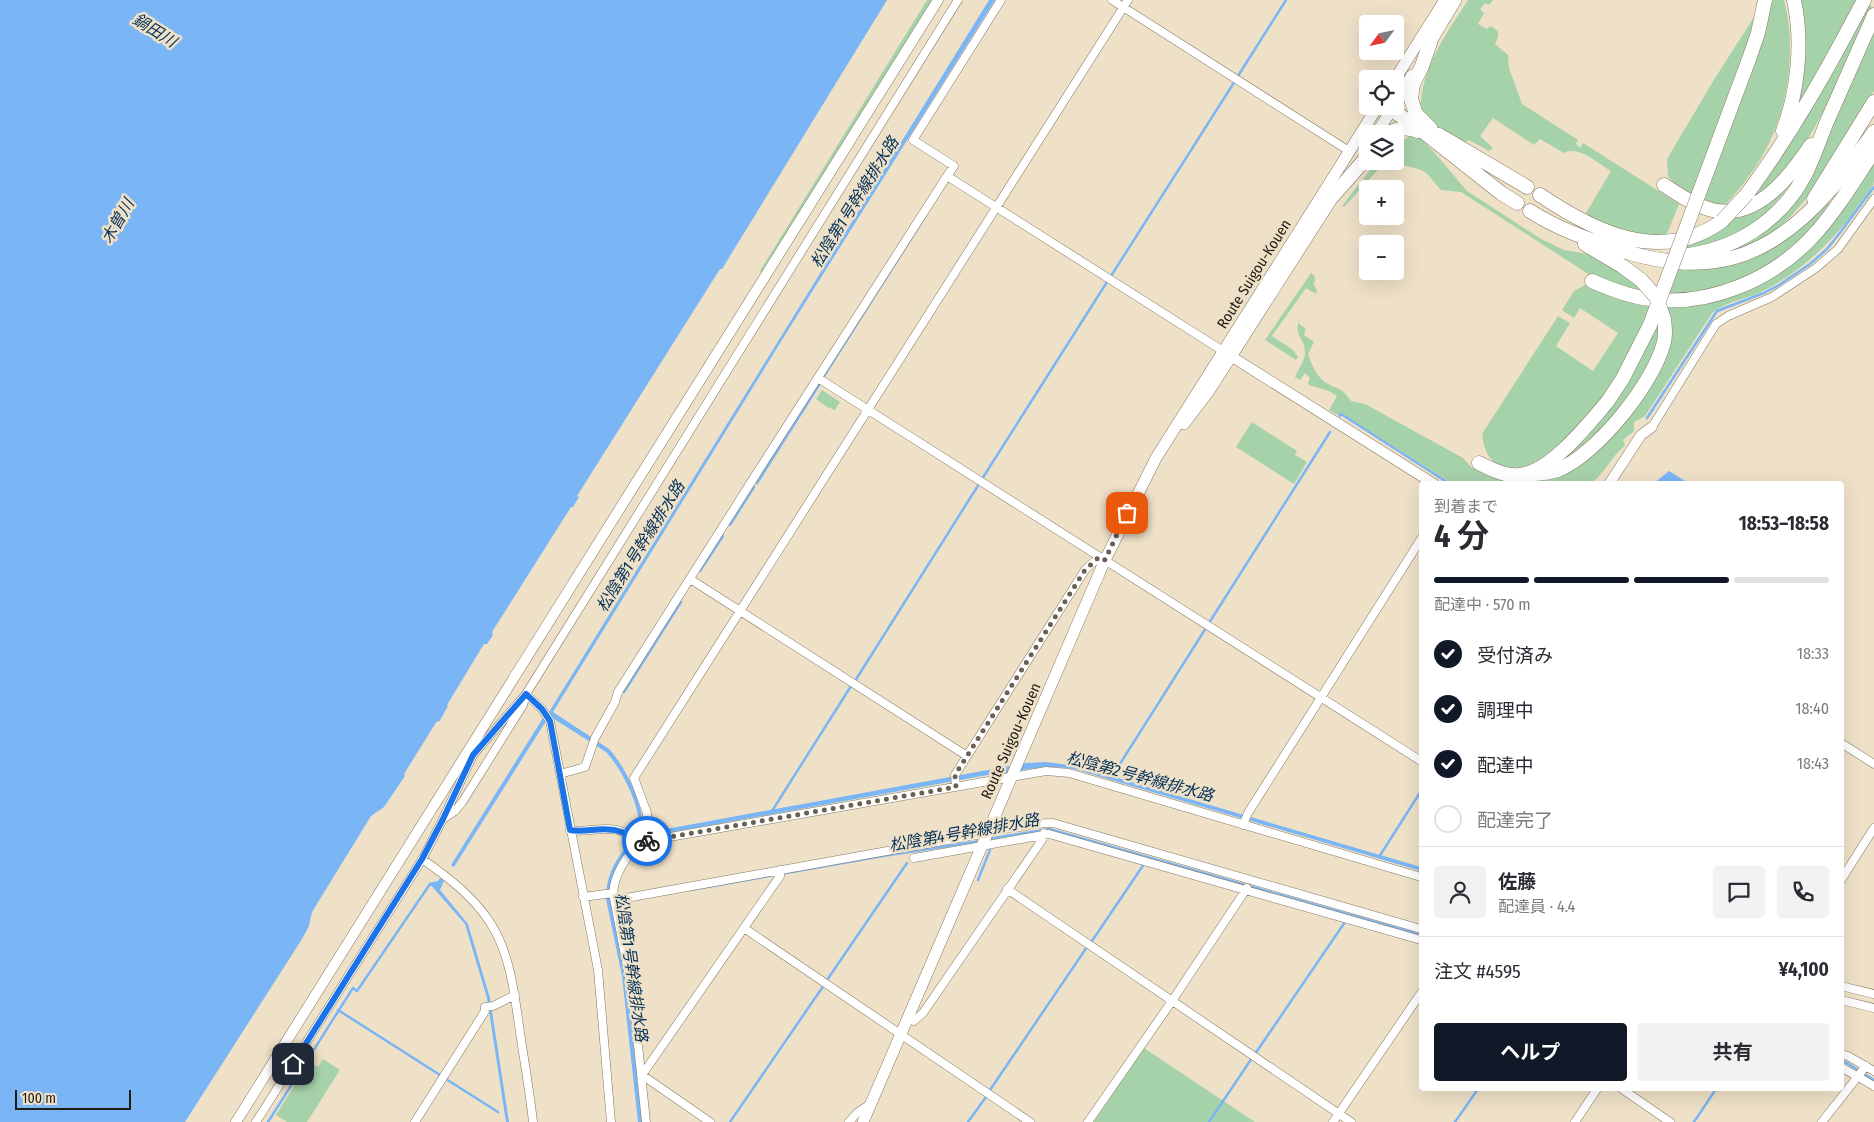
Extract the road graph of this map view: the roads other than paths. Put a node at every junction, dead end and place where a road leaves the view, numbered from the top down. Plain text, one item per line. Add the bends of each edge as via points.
1 (938, 0) edge
2 (958, 0) edge
3 (1001, 0) edge
4 (1112, 0) edge
5 (1128, 0) edge
6 (1445, 0) edge
7 (1456, 0) edge
8 (1765, 0) edge
9 (1864, 0) edge
10 (1794, 3) edge
11 (1124, 8) junction
12 (1874, 15) edge
13 (1430, 43) junction
14 (1401, 70) edge
15 (1404, 85) edge
16 (1874, 102) edge
17 (1383, 115) edge
18 (1402, 115) edge
19 (1828, 119) junction
20 (1404, 129) edge
21 (1874, 132) edge
22 (1440, 140) junction
23 (1350, 151) junction
24 (1874, 151) edge
25 (1773, 155) junction
26 (1359, 160) edge
27 (1359, 166) edge
28 (947, 176) junction
29 (1664, 185) dead end
30 (1527, 187) dead end
31 (1540, 195) dead end
32 (1332, 197) junction
33 (1874, 199) edge
34 (1517, 203) dead end
35 (996, 208) junction
36 (1530, 211) dead end
37 (1544, 220) junction
38 (1794, 224) junction
39 (1645, 257) junction
40 (1592, 281) dead end
41 (1227, 354) junction
42 (818, 378) junction
43 (868, 410) junction
44 (1652, 427) joint
45 (1479, 463) dead end
46 (1520, 475) junction
47 (1429, 481) edge
48 (1611, 481) edge
49 (1419, 542) edge
50 (1102, 558) junction
51 (690, 579) junction
52 (740, 611) junction
53 (526, 694) junction
54 (1321, 698) junction
55 (1844, 745) edge
56 (471, 754) junction
57 (967, 756) junction
58 (1419, 760) edge
59 (1874, 764) edge
60 (1014, 771) junction
61 (560, 774) junction
62 (956, 785) junction
63 (443, 819) junction
64 (1245, 821) junction
65 (1043, 824) junction
66 (1874, 828) edge
67 (570, 830) junction
68 (988, 832) junction
69 (1044, 835) junction
70 (642, 838) junction
71 (982, 847) junction
72 (914, 858) dead end
73 (422, 859) junction
74 (780, 873) junction
75 (1844, 875) edge
76 (1419, 876) edge
77 (1248, 885) junction
78 (1008, 889) junction
79 (611, 895) junction
80 (583, 897) junction
81 (744, 928) junction
82 (1419, 928) edge
83 (1419, 939) edge
84 (1844, 987) edge
85 (1874, 994) edge
86 (514, 995) junction
87 (1419, 996) edge
88 (1172, 1000) junction
89 (1844, 1001) edge
90 (1874, 1008) edge
91 (908, 1019) junction
92 (902, 1035) junction
93 (1844, 1056) edge
94 (1844, 1068) edge
95 (1862, 1071) junction
96 (1874, 1071) edge
97 (642, 1075) junction
98 (1874, 1086) edge
99 (1596, 1091) edge
100 (1625, 1091) edge
101 (870, 1104) junction
102 (1339, 1114) junction
103 (236, 1122) edge
104 (256, 1122) edge
105 (415, 1122) edge
106 (533, 1122) edge
107 (611, 1122) edge
108 (646, 1122) edge
109 (710, 1122) edge
110 (849, 1122) edge
111 (863, 1122) edge
112 (1030, 1122) edge
113 (1088, 1122) edge
114 (1333, 1122) edge
115 (1350, 1122) edge
116 (1575, 1122) edge
117 (1670, 1122) edge
118 (1822, 1122) edge

1 - 56 street
2 - 53 street
3 - 28 street via 913,140 954,166
4 - 11 street
5 - 11 street
6 - 14 main road
7 - 13 main road, Route Suigou-Kouen
8 - 46 highway, bridge via 1749,59 1650,325 1634,358 1608,401 1582,433 1538,469
9 - 25 highway via 1816,89
10 - 25 highway via 1798,47 1794,90
11 - 23 street
11 - 35 street
12 - 19 highway
13 - 15 main road, Route Suigou-Kouen
13 - 22 highway via 1413,84 1411,99 1421,120
16 - 38 highway via 1817,194
17 - 23 main road, Route Suigou-Kouen
18 - 22 highway
19 - 29 highway via 1804,156 1781,183 1748,208 1712,210
19 - 39 highway via 1805,174 1787,201 1764,224 1736,242 1706,252
20 - 22 highway
21 - 38 highway via 1832,188
22 - 30 highway
22 - 34 highway
23 - 41 main road, Route Suigou-Kouen
24 - 40 highway via 1815,234 1776,268 1743,285 1708,296 1670,300 1631,295
25 - 31 highway, bridge via 1747,194 1722,221 1683,240 1636,240 1606,231
26 - 32 main road, Route Suigou-Kouen
27 - 32 highway
28 - 35 street
28 - 42 street
32 - 41 main road, Route Suigou-Kouen
33 - 44 street via 1838,249 1816,268 1772,297 1716,324
35 - 41 street
35 - 43 street
36 - 37 highway
37 - 39 highway via 1580,236
37 - 46 highway, bridge via 1642,280 1656,297 1664,319 1664,342 1637,395 1586,452 1558,469
38 - 39 highway via 1765,245 1717,262 1684,263
41 - 47 street
41 - 50 main road, Route Suigou-Kouen via 1156,458
42 - 43 street
42 - 51 street
43 - 50 street
43 - 52 street
44 - 48 street via 1641,435
45 - 46 highway via 1498,472
49 - 54 street
50 - 54 street
50 - 57 street via 1085,570
50 - 60 main road, Route Suigou-Kouen
51 - 52 street
51 - 61 street via 618,693 595,738 585,767
52 - 57 street
52 - 70 street via 634,778 647,813
53 - 56 street
53 - 61 street via 550,720
53 - 63 street via 463,801
54 - 58 street
54 - 64 street
55 - 59 street
56 - 63 street
56 - 103 street
57 - 62 street via 955,775
60 - 62 street
60 - 64 street via 1068,773
60 - 68 main road, Route Suigou-Kouen
61 - 67 street
62 - 70 street
63 - 73 street
64 - 76 street
65 - 68 street
65 - 69 street
65 - 77 street via 1053,823
66 - 75 street
67 - 70 street via 603,828
67 - 80 street
68 - 71 main road, Route Suigou-Kouen
68 - 74 street
69 - 71 street
69 - 77 street
69 - 78 street
70 - 79 street via 623,863
71 - 72 street
71 - 91 main road, Route Suigou-Kouen
73 - 86 street via 448,877 491,924 504,953
73 - 104 street
74 - 79 street
74 - 81 street
77 - 82 street
77 - 83 street
77 - 88 street
78 - 88 street
78 - 91 street via 923,1013 914,1021
79 - 80 street
79 - 97 street via 633,997
80 - 107 street via 598,970
81 - 92 street
81 - 97 street
84 - 85 street
86 - 105 street via 485,1007
86 - 106 street
87 - 102 street
88 - 102 street
88 - 113 street
89 - 90 street
91 - 92 main road, Route Suigou-Kouen
92 - 101 main road, Route Suigou-Kouen
92 - 112 street
93 - 95 street
94 - 95 street
95 - 96 street
95 - 98 street
95 - 118 street
97 - 108 street
97 - 109 street
99 - 116 street
100 - 117 street
101 - 110 street
101 - 111 main road, Route Suigou-Kouen
102 - 114 street
102 - 115 street

